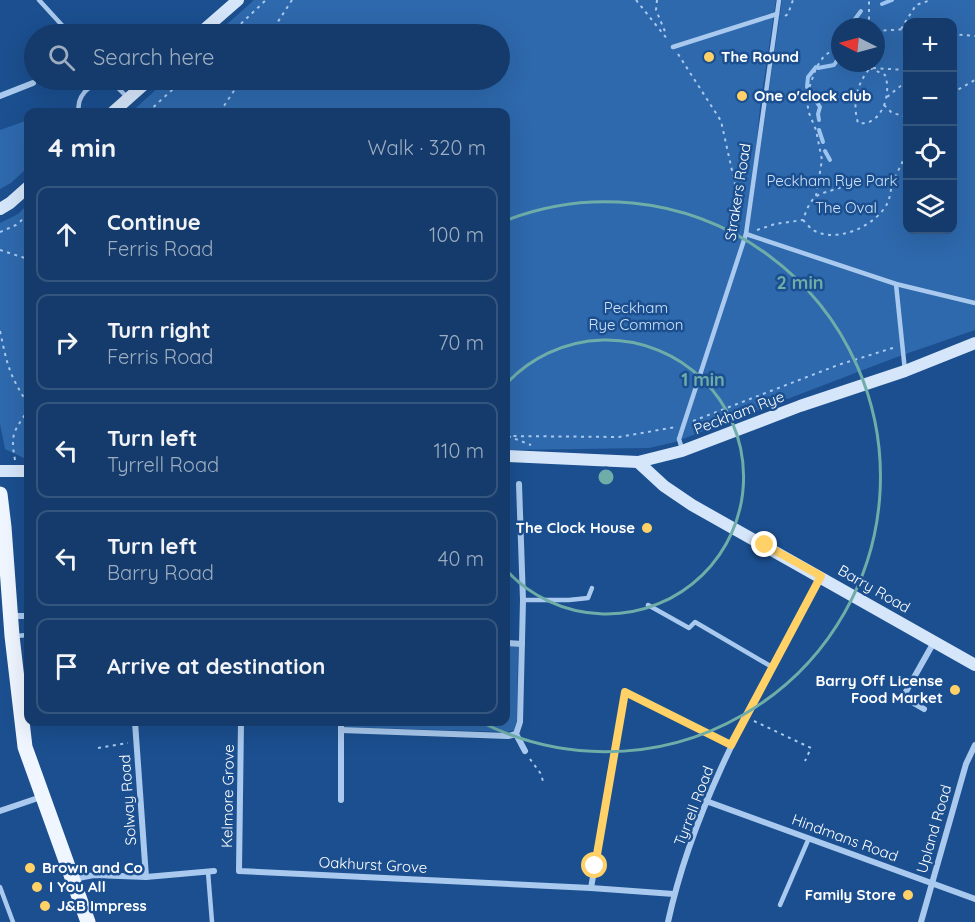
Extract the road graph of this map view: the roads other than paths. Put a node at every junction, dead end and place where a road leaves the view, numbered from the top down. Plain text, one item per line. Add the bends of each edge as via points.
1 (39, 0) edge
2 (238, 0) edge
3 (779, 0) edge
4 (777, 14) junction
5 (61, 24) edge
6 (210, 24) edge
7 (673, 46) road end
8 (24, 87) edge
9 (88, 90) edge
10 (120, 90) edge
11 (137, 90) edge
12 (0, 96) edge
13 (128, 98) junction
14 (79, 108) edge
15 (117, 108) edge
16 (24, 191) edge
17 (0, 209) edge
18 (746, 234) junction
19 (896, 284) junction
20 (975, 303) edge
21 (975, 343) edge
22 (905, 371) junction
23 (682, 451) junction
24 (510, 456) edge
25 (638, 462) junction
26 (0, 471) edge
27 (22, 472) edge
28 (519, 484) dead end
29 (0, 494) edge
30 (821, 576) junction
31 (592, 588) dead end
32 (523, 600) junction
33 (648, 605) dead end
34 (24, 618) edge
35 (8, 627) edge
36 (24, 633) edge
37 (935, 641) junction
38 (510, 643) edge
39 (522, 644) junction
40 (975, 664) edge
41 (772, 667) junction
42 (23, 683) edge
43 (924, 709) dead end
44 (24, 715) edge
45 (24, 726) edge
46 (135, 726) edge
47 (240, 726) edge
48 (341, 726) edge
49 (341, 730) junction
50 (516, 734) junction
51 (731, 745) junction
52 (975, 745) edge
53 (525, 751) road end
54 (42, 797) junction
55 (341, 800) dead end
56 (706, 801) junction
57 (0, 811) edge
58 (809, 838) junction
59 (239, 871) joint
60 (211, 872) joint
61 (146, 877) junction
62 (72, 879) junction
63 (931, 882) junction
64 (0, 887) edge
65 (591, 888) junction
66 (674, 894) junction
67 (975, 899) edge
68 (780, 905) dead end
69 (13, 922) edge
70 (88, 922) edge
71 (212, 922) edge
72 (668, 922) edge
73 (921, 922) edge

1 - 5 lane
2 - 6 main road
3 - 4 lane, Strakers Road
4 - 7 lane
4 - 18 lane, Strakers Road
8 - 12 street
9 - 14 lane via 78,101
10 - 13 lane
11 - 13 main road
13 - 15 main road
16 - 17 main road
18 - 19 lane
18 - 23 lane, Strakers Road via 683,425 679,439
19 - 20 lane
19 - 22 lane
21 - 22 main road, Peckham Rye
22 - 23 main road, Peckham Rye
23 - 25 main road, Peckham Rye
24 - 25 main road, Peckham Rye
25 - 30 main road, Barry Road via 692,505
26 - 27 main road
28 - 32 street
29 - 35 main road
30 - 37 main road, Barry Road
30 - 41 street, Tyrrell Road
31 - 32 lane via 588,598
32 - 39 street
33 - 41 lane via 689,628 695,622
34 - 35 street
35 - 36 lane
35 - 42 main road
37 - 40 main road, Barry Road
37 - 43 street via 903,697
38 - 39 street
39 - 50 street via 520,722
41 - 51 street, Tyrrell Road
42 - 44 main road
45 - 54 main road via 25,747
46 - 61 street, Solway Road
47 - 59 street, Kelmore Grove
48 - 49 street
49 - 50 street
49 - 55 street
50 - 53 street
51 - 56 street, Tyrrell Road
51 - 65 street via 625,692
52 - 63 street, Upland Road
54 - 57 street
54 - 62 main road
56 - 58 street, Hindmans Road
56 - 66 street, Tyrrell Road
58 - 63 street, Hindmans Road
58 - 68 lane
59 - 65 street, Oakhurst Grove
60 - 61 street
60 - 71 lane
61 - 62 street via 94,875
62 - 70 main road
63 - 67 street, Hindmans Road
63 - 73 street, Upland Road
64 - 69 lane
65 - 66 street, Oakhurst Grove
66 - 72 street, Tyrrell Road

